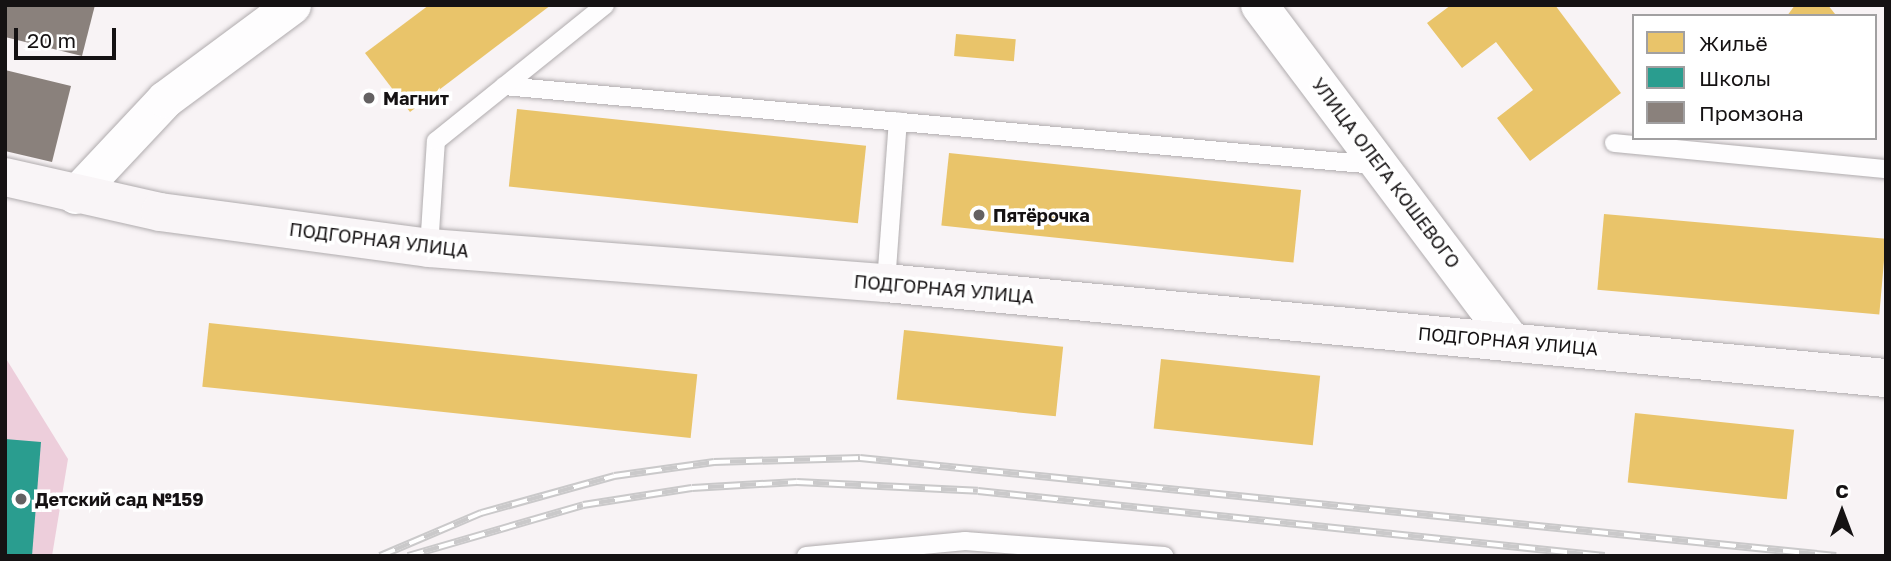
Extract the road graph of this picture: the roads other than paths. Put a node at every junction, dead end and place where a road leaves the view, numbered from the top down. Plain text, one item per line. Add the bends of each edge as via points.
1 (292, 5) edge
2 (605, 5) edge
3 (1259, 5) edge
4 (504, 86) junction
5 (898, 121) junction
6 (1614, 143) dead end
7 (1381, 165) junction
8 (1886, 169) edge
9 (5, 177) edge
10 (75, 195) junction
11 (429, 248) junction
12 (886, 283) junction
13 (1511, 341) junction
14 (1886, 378) edge
15 (806, 556) edge
16 (1164, 556) edge

1 - 10 street via 164,99
2 - 4 lane
3 - 7 street, УЛИЦА ОЛЕГА КОШЕВОГО
4 - 5 lane
4 - 11 lane via 436,141
5 - 7 lane
5 - 12 lane
6 - 8 lane
7 - 13 street, УЛИЦА ОЛЕГА КОШЕВОГО
9 - 10 street, ПОДГОРНАЯ УЛИЦА
10 - 11 street, ПОДГОРНАЯ УЛИЦА via 160,212
11 - 12 street, ПОДГОРНАЯ УЛИЦА
12 - 13 street, ПОДГОРНАЯ УЛИЦА
13 - 14 street, ПОДГОРНАЯ УЛИЦА
15 - 16 lane via 965,541

